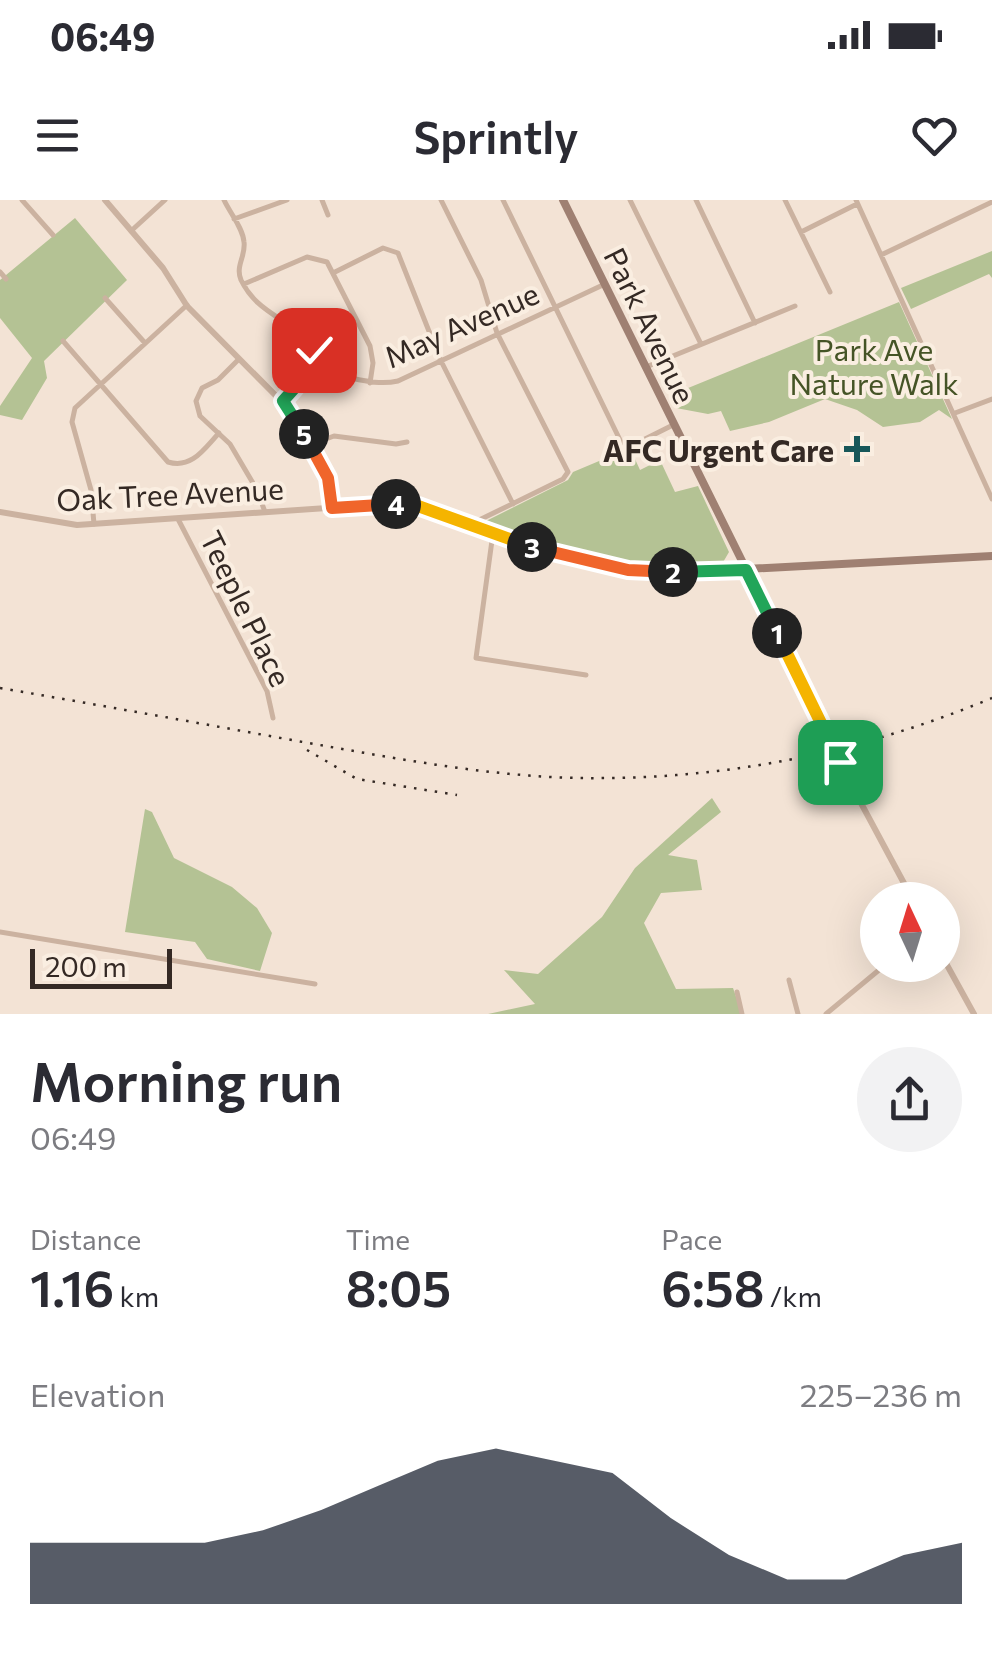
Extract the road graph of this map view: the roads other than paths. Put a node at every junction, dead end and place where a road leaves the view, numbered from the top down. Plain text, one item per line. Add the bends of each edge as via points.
1 (22, 200) edge
2 (105, 200) edge
3 (165, 200) edge
4 (224, 200) edge
5 (287, 200) edge
6 (322, 200) edge
7 (441, 200) edge
8 (502, 200) edge
9 (563, 200) edge
10 (630, 200) edge
11 (696, 200) edge
12 (786, 200) edge
13 (857, 202) edge
14 (992, 202) edge
15 (328, 215) dead end
16 (234, 219) junction
17 (131, 230) junction
18 (802, 232) junction
19 (53, 235) dead end
20 (881, 255) junction
21 (0, 272) edge
22 (335, 272) junction
23 (6, 279) dead end
24 (244, 284) junction
25 (604, 284) junction
26 (830, 292) dead end
27 (105, 298) dead end
28 (187, 304) junction
29 (795, 306) dead end
30 (554, 307) junction
31 (755, 323) junction
32 (498, 332) junction
33 (63, 341) dead end
34 (145, 343) junction
35 (701, 344) junction
36 (440, 359) junction
37 (238, 360) junction
38 (646, 366) junction
39 (320, 374) junction
40 (370, 383) junction
41 (98, 384) junction
42 (992, 398) edge
43 (283, 401) junction
44 (955, 413) junction
45 (674, 424) junction
46 (219, 433) junction
47 (407, 442) dead end
48 (310, 445) junction
49 (992, 500) edge
50 (512, 504) junction
51 (332, 508) junction
52 (0, 512) edge
53 (265, 512) junction
54 (178, 518) junction
55 (94, 524) junction
56 (470, 525) junction
57 (492, 533) junction
58 (992, 556) edge
59 (746, 570) junction
60 (586, 675) dead end
61 (272, 718) dead end
62 (903, 882) edge
63 (0, 932) edge
64 (789, 980) dead end
65 (865, 982) edge
66 (956, 982) edge
67 (315, 984) dead end
68 (737, 992) dead end
69 (742, 1014) edge
70 (798, 1014) edge
71 (826, 1014) edge
72 (974, 1014) edge

1 - 19 street
2 - 17 street
3 - 17 street
4 - 16 street
5 - 16 street
6 - 15 street
7 - 32 street via 481,280
8 - 30 street
9 - 25 main road, Park Avenue
10 - 35 street
11 - 31 street
12 - 18 street
13 - 18 street
13 - 20 street
14 - 20 street
16 - 24 street via 244,243
17 - 28 street
18 - 26 street
20 - 44 street
21 - 23 street
22 - 24 street via 307,257
22 - 36 street via 383,248 398,253
22 - 40 street via 372,352
24 - 39 street via 275,318 301,333
25 - 30 street, May Avenue
25 - 38 main road, Park Avenue
27 - 34 street
28 - 34 street
28 - 37 street
29 - 31 street
30 - 32 street, May Avenue
30 - 45 street via 624,445
31 - 35 street
32 - 36 street, May Avenue
32 - 50 street via 566,465 566,477
33 - 41 street
34 - 41 street
35 - 38 street
36 - 40 street, May Avenue via 398,381
36 - 50 street
37 - 43 street
37 - 46 street via 198,396 200,416
38 - 45 main road, Park Avenue
39 - 40 street, May Avenue
39 - 43 street via 300,382
41 - 46 street via 168,462 190,462
41 - 55 street via 79,402 72,422
42 - 44 street
43 - 48 street
44 - 49 street
45 - 59 main road, Park Avenue
46 - 53 street
47 - 48 street via 334,436
48 - 51 street via 328,478
50 - 56 street
51 - 53 street, Oak Tree Avenue
51 - 56 street, Oak Tree Avenue via 408,504
52 - 55 street, Oak Tree Avenue via 53,524
53 - 54 street, Oak Tree Avenue
54 - 55 street, Oak Tree Avenue
54 - 61 street, Teeple Place via 267,691
56 - 57 street, Oak Tree Avenue
57 - 59 street, Oak Tree Avenue via 636,571
57 - 60 street via 476,658
58 - 59 main road, Oak Tree Avenue
59 - 62 street, Park Avenue, bridge
63 - 67 street
64 - 70 street
65 - 71 street
66 - 72 street
68 - 69 street

